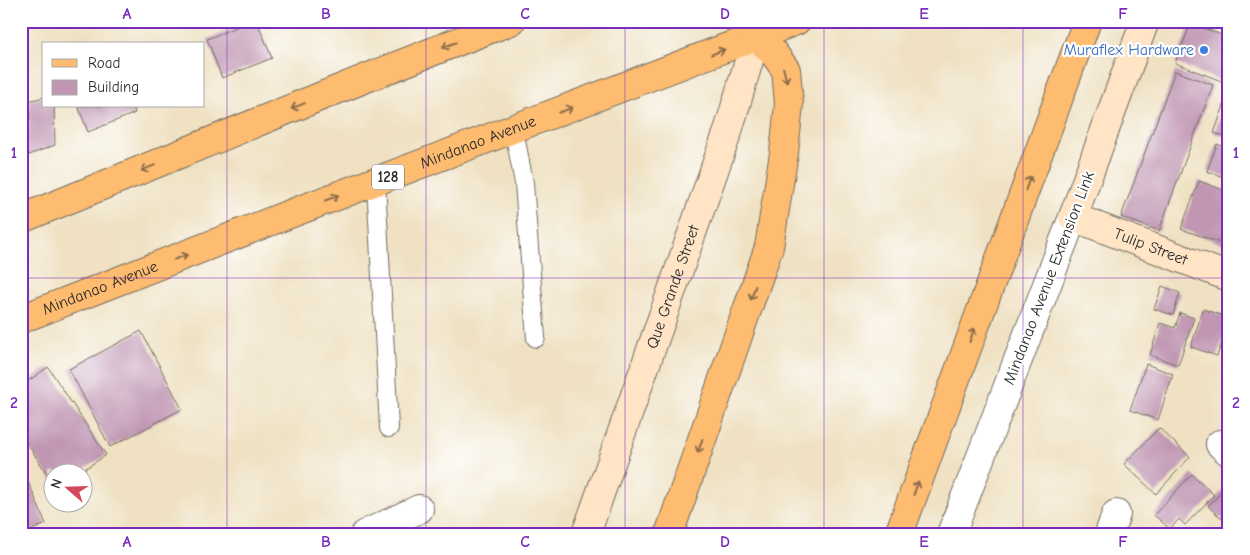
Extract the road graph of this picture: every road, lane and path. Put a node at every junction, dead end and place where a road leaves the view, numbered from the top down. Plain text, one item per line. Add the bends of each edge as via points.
1 (510, 21) edge
2 (796, 21) edge
3 (1087, 21) edge
4 (1145, 21) edge
5 (753, 29) edge
6 (514, 130) junction
7 (376, 182) junction
8 (1073, 217) junction
9 (21, 219) edge
10 (1229, 277) edge
11 (21, 319) edge
12 (536, 338) dead end
13 (389, 428) dead end
14 (420, 509) dead end
15 (365, 534) edge
16 (586, 534) edge
17 (670, 534) edge
18 (899, 534) edge
19 (951, 534) edge

1 -> 9 main road
2 - 5 main road, Mindanao Avenue / 128
18 -> 3 main road
4 - 8 main road, Mindanao Avenue Extension Link
6 -> 5 main road, Mindanao Avenue / 128
5 - 16 main road, Que Grande Street via 728,130
5 -> 17 main road via 786,70 789,104 769,247
6 - 7 main road, Mindanao Avenue / 128
6 - 12 lane via 524,183
11 -> 7 main road, Mindanao Avenue / 128
7 - 13 lane
8 - 10 main road, Tulip Street
8 - 19 street, Mindanao Avenue Extension Link
14 - 15 street

